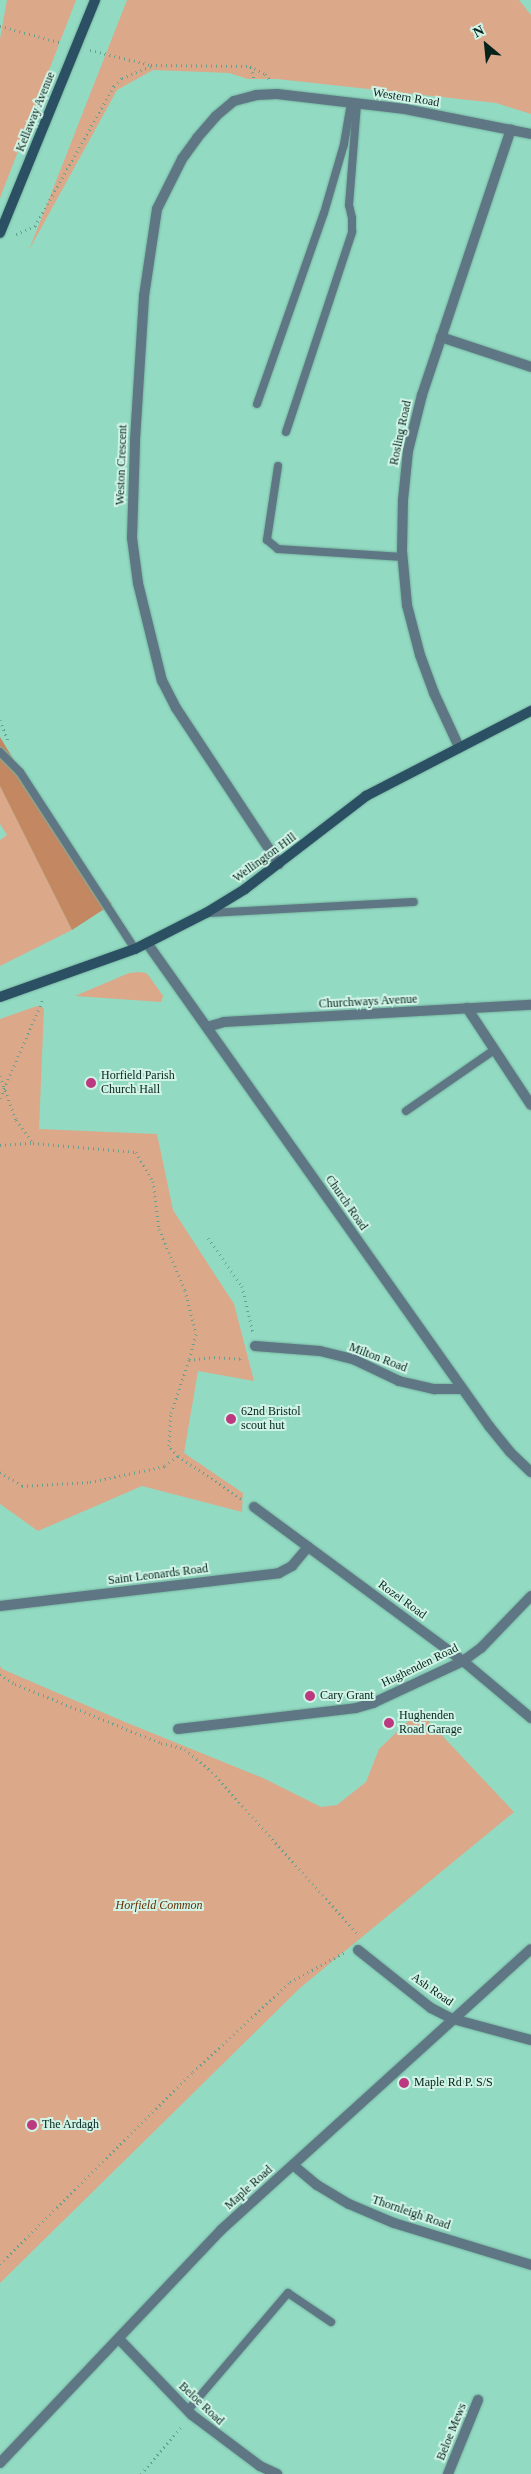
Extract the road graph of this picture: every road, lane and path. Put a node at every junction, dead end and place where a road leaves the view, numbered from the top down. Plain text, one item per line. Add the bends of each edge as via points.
1 (95, 0) edge
2 (0, 26) edge
3 (76, 47) junction
4 (151, 65) junction
5 (277, 94) junction
6 (354, 103) junction
7 (511, 128) junction
8 (531, 134) edge
9 (4, 235) edge
10 (441, 337) junction
11 (531, 367) edge
12 (257, 404) dead end
13 (286, 432) dead end
14 (278, 466) dead end
15 (403, 557) junction
16 (531, 712) edge
17 (460, 747) junction
18 (0, 752) edge
19 (279, 864) junction
20 (414, 902) dead end
21 (206, 914) junction
22 (147, 943) junction
23 (135, 948) junction
24 (52, 979) junction
25 (0, 997) edge
26 (531, 1005) edge
27 (467, 1008) junction
28 (207, 1027) junction
29 (494, 1050) junction
30 (0, 1076) edge
31 (5, 1088) junction
32 (0, 1098) edge
33 (531, 1104) edge
34 (406, 1111) dead end
35 (33, 1143) junction
36 (0, 1144) edge
37 (208, 1238) dead end
38 (250, 1347) junction
39 (189, 1360) junction
40 (462, 1389) junction
41 (178, 1456) junction
42 (0, 1472) edge
43 (531, 1472) edge
44 (254, 1507) joint
45 (308, 1546) junction
46 (531, 1596) edge
47 (0, 1606) edge
48 (463, 1661) junction
49 (0, 1674) edge
50 (531, 1718) edge
51 (178, 1728) dead end
52 (356, 1948) junction
53 (531, 1949) edge
54 (453, 2020) junction
55 (531, 2040) edge
56 (293, 2165) junction
57 (0, 2264) edge
58 (531, 2265) edge
59 (331, 2322) dead end
60 (119, 2339) junction
61 (478, 2400) dead end
62 (190, 2413) junction
63 (0, 2463) edge
64 (141, 2474) edge
65 (277, 2474) edge
66 (448, 2474) edge

1 - 3 street, Kellaway Avenue
2 - 3 path
3 - 4 path
3 - 9 street, Kellaway Avenue
4 - 5 path via 250,66 265,74
4 - 9 path via 122,78 114,86 34,226
5 - 6 street, Western Road
5 - 19 street, Weston Crescent via 234,101 216,116 182,159 157,209 144,296 132,538 138,583 162,681 176,708
6 - 7 street, Western Road
6 - 12 lane via 324,213
6 - 13 lane via 349,205 352,232
7 - 8 street, Western Road
7 - 10 street, Rosling Road
10 - 11 street
10 - 15 street, Rosling Road via 408,450 403,500
14 - 15 lane via 267,540 278,549
15 - 17 street, Rosling Road via 407,605 420,655
16 - 17 street, Wellington Hill
17 - 19 street, Wellington Hill via 366,796
18 - 23 lane via 20,772
19 - 21 street, Wellington Hill
20 - 21 lane
21 - 22 street, Wellington Hill
22 - 23 street, Wellington Hill
22 - 28 street, Church Road
23 - 24 street, Wellington Hill
24 - 25 street, Wellington Hill
24 - 31 path
26 - 27 street, Churchways Avenue
27 - 28 street, Churchways Avenue via 224,1022
27 - 29 street
28 - 40 street, Church Road
29 - 33 street
29 - 34 lane
30 - 31 path
31 - 32 path
31 - 35 path via 16,1120
35 - 36 path
35 - 39 path via 136,1152 153,1181 159,1229 185,1290 196,1334
37 - 38 path via 242,1286 250,1313
38 - 39 path via 240,1358
38 - 40 street, Milton Road via 320,1351 355,1360 399,1381 435,1389
39 - 41 path via 171,1413 170,1446
40 - 43 street, Church Road via 510,1452
41 - 42 path via 164,1466 90,1482 22,1486
41 - 44 path
44 - 45 street, Rozel Road
45 - 47 street, Saint Leonards Road via 292,1566 279,1573
45 - 48 street, Rozel Road
46 - 48 street, Hughenden Road via 481,1648
48 - 50 street, Rozel Road
48 - 51 street, Hughenden Road via 356,1708
49 - 52 path via 14,1684 143,1736 185,1748 212,1772 363,1940
52 - 54 street, Ash Road via 431,2008
52 - 57 path via 290,1982 193,2072
53 - 54 street, Maple Road
54 - 55 street, Ash Road
54 - 56 street, Maple Road
56 - 58 street, Thornleigh Road via 317,2185 349,2204 394,2223
56 - 60 street, Maple Road via 221,2230
59 - 62 lane via 288,2293
60 - 62 street, Beloe Road
60 - 63 street, Maple Road
61 - 66 street, Beloe Mews
62 - 64 path
62 - 65 street, Beloe Road via 260,2466

